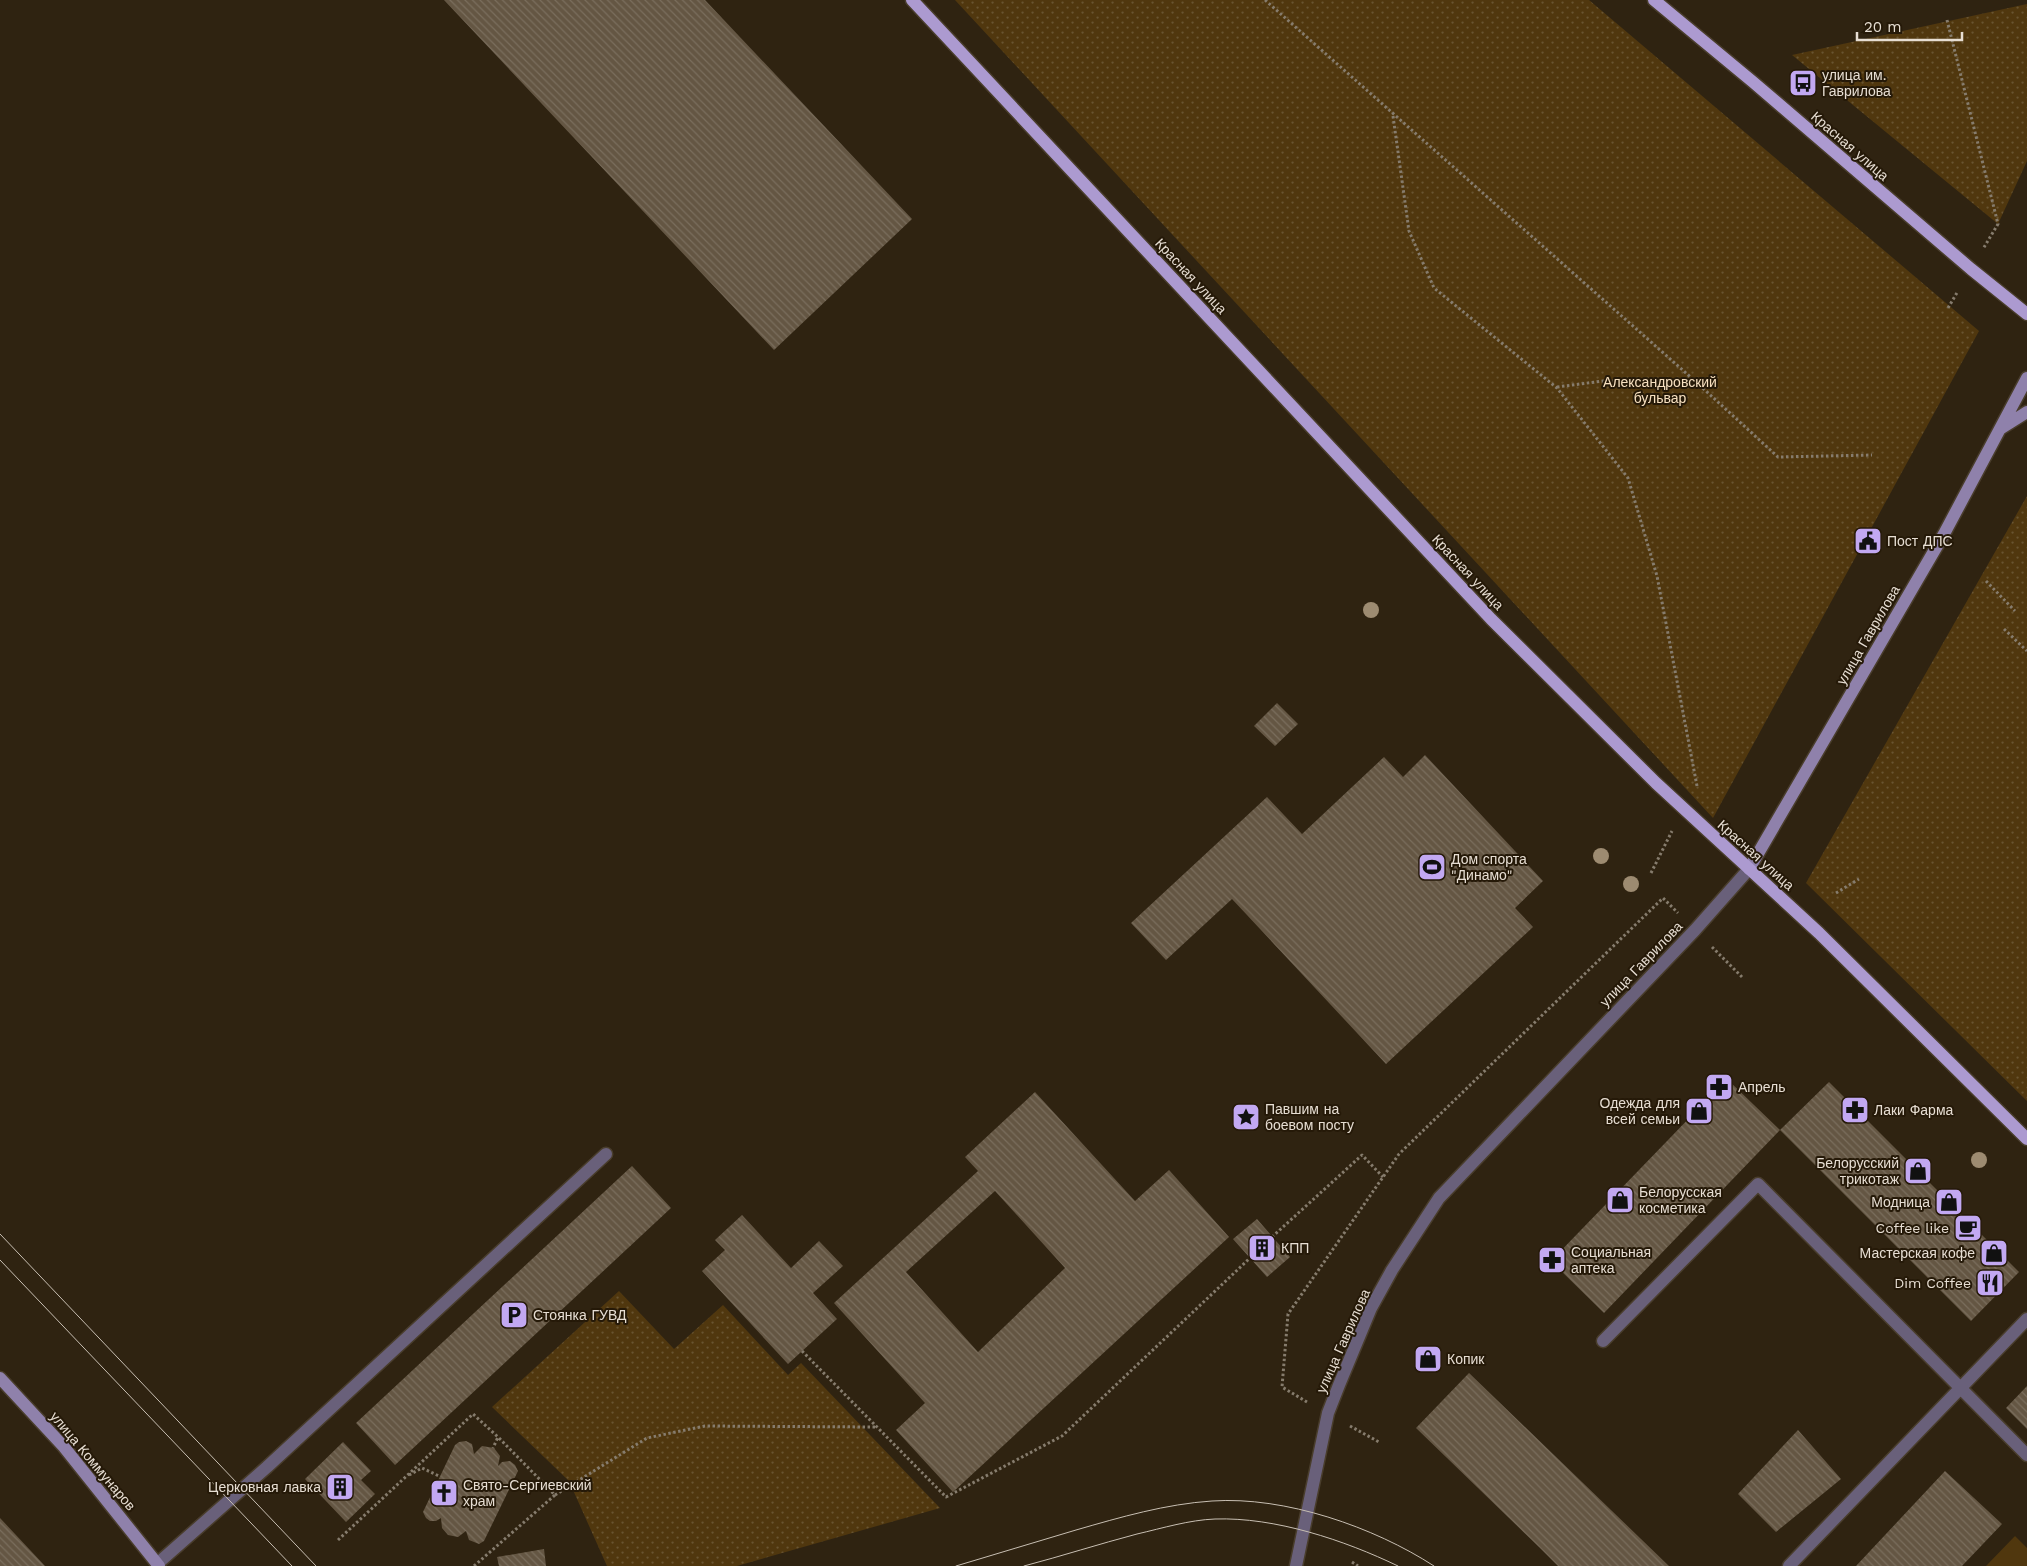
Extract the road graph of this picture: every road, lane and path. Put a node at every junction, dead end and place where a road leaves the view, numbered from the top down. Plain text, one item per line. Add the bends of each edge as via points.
1 (912, 0) edge
2 (1265, 0) edge
3 (1654, 0) edge
4 (1947, 20) dead end
5 (1393, 116) junction
6 (1998, 224) dead end
7 (2027, 314) edge
8 (2027, 378) edge
9 (1695, 380) junction
10 (1556, 388) junction
11 (2027, 412) edge
12 (2000, 429) junction
13 (1872, 455) dead end
14 (1986, 581) dead end
15 (2014, 612) dead end
16 (2004, 630) dead end
17 (2027, 651) edge
18 (1697, 786) dead end
19 (1749, 869) junction
20 (1859, 879) dead end
21 (1836, 893) dead end
22 (1663, 898) dead end
23 (2027, 1138) edge
24 (606, 1154) dead end
25 (1383, 1177) junction
26 (1272, 1237) dead end
27 (1250, 1258) dead end
28 (2027, 1319) edge
29 (1603, 1341) dead end
30 (802, 1351) dead end
31 (0, 1378) edge
32 (1282, 1387) dead end
33 (1959, 1388) junction
34 (877, 1427) junction
35 (498, 1437) junction
36 (493, 1448) dead end
37 (2027, 1455) edge
38 (440, 1476) dead end
39 (403, 1479) junction
40 (554, 1495) junction
41 (338, 1540) dead end
42 (1352, 1562) dead end
43 (158, 1565) edge
44 (474, 1566) edge
45 (1296, 1566) edge
46 (1358, 1566) edge
47 (1789, 1566) edge

1 - 19 main road, Красная улица via 1491,618 1656,783
2 - 5 path
3 - 7 main road, Красная улица
4 - 6 path
5 - 9 path
5 - 10 path via 1409,231 1434,288
8 - 12 main road, улица Гаврилова
9 - 10 path via 1603,380
9 - 13 path via 1778,457
10 - 18 path via 1628,478 1657,576
11 - 12 main road
12 - 19 main road, улица Гаврилова via 1944,534
14 - 15 path
16 - 17 path
19 - 23 main road, Красная улица via 1819,933
19 - 45 street, улица Гаврилова via 1695,930 1439,1198 1392,1270 1371,1308 1328,1414
20 - 21 path
22 - 25 path via 1399,1154
24 - 43 street
25 - 26 path via 1362,1155
25 - 32 path via 1288,1314
27 - 34 path via 1062,1436 946,1497
28 - 33 street
29 - 33 street via 1758,1184
30 - 34 path
31 - 43 main road, улица Коммунаров via 64,1447
33 - 37 street
33 - 47 street
34 - 40 path via 705,1426 647,1438
35 - 36 path
35 - 39 path via 473,1414
35 - 40 path
38 - 39 path via 422,1468
39 - 41 path
40 - 44 path
42 - 46 path

